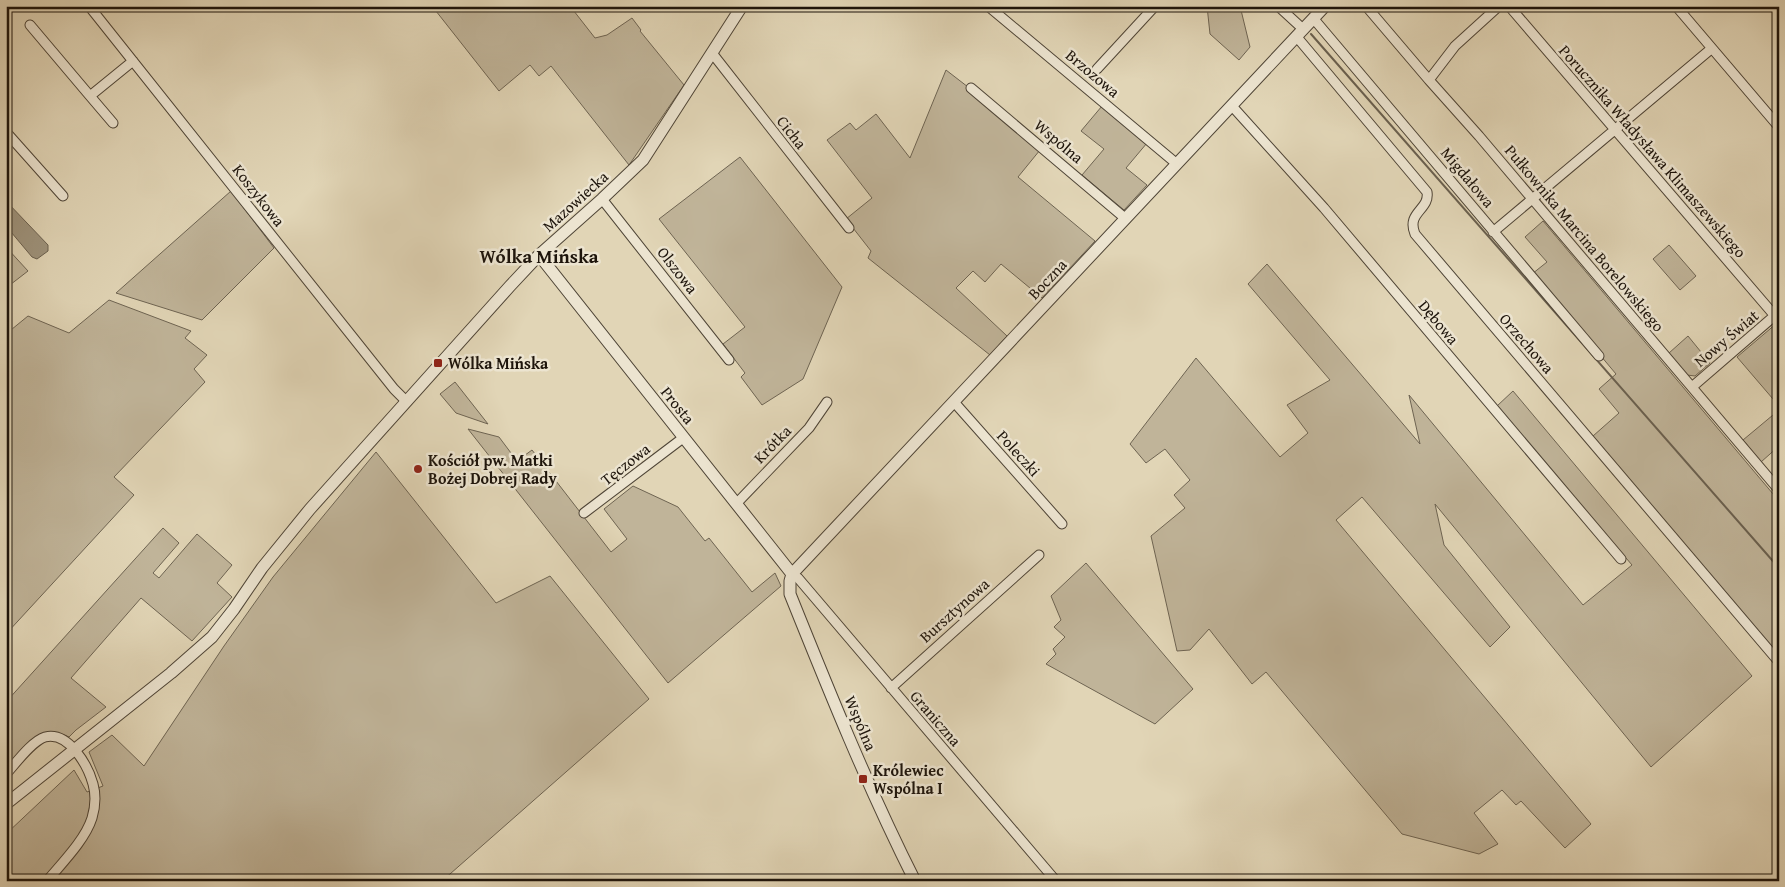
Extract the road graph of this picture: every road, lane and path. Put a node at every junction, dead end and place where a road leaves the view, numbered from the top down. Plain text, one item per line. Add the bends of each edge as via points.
1 (88, 6) edge
2 (742, 6) edge
3 (988, 6) edge
4 (1155, 6) edge
5 (1278, 6) edge
6 (1325, 6) edge
7 (1366, 6) edge
8 (1499, 6) edge
9 (1509, 6) edge
10 (1676, 6) edge
11 (1313, 18) junction
12 (30, 25) dead end
13 (1300, 33) junction
14 (1711, 49) junction
15 (712, 53) junction
16 (132, 61) junction
17 (1097, 69) dead end
18 (1429, 80) junction
19 (971, 88) dead end
20 (90, 96) junction
21 (1232, 106) junction
22 (113, 123) dead end
23 (1779, 127) edge
24 (1615, 129) junction
25 (6, 132) edge
26 (1178, 164) junction
27 (63, 196) dead end
28 (602, 199) junction
29 (1532, 200) junction
30 (1126, 218) junction
31 (849, 228) dead end
32 (1494, 232) junction
33 (539, 255) junction
34 (1777, 314) edge
35 (1600, 356) dead end
36 (729, 360) dead end
37 (1692, 387) junction
38 (406, 401) junction
39 (827, 402) dead end
40 (954, 402) junction
41 (683, 438) junction
42 (1779, 490) edge
43 (736, 504) junction
44 (584, 513) dead end
45 (1062, 524) dead end
46 (1039, 555) dead end
47 (1621, 559) dead end
48 (792, 574) junction
49 (1779, 662) edge
50 (891, 688) junction
51 (74, 750) junction
52 (6, 774) edge
53 (6, 804) edge
54 (48, 881) edge
55 (915, 881) edge
56 (1056, 881) edge

1 - 16 street, Koszykowa
2 - 15 street, Mazowiecka
3 - 26 street, Brzozowa
4 - 17 street
5 - 13 street
6 - 11 street, Boczna
7 - 18 street, Pułkownika Marcina Borelowskiego
8 - 18 street via 1455,46
9 - 24 street, Porucznika Władysława Klimaszewskiego
10 - 14 street
11 - 13 street, Boczna
11 - 32 street, Migdałowa
12 - 20 street
13 - 21 street, Boczna
13 - 49 street, Orzechowa via 1427,192 1426,202 1412,223 1415,234
14 - 23 street
14 - 24 street
15 - 28 street, Mazowiecka via 643,160
15 - 31 street, Cicha
16 - 20 street
16 - 38 street, Koszykowa
18 - 29 street, Pułkownika Marcina Borelowskiego
19 - 30 street, Wspólna
20 - 22 street
21 - 26 street, Boczna
21 - 47 street, Dębowa via 1324,208
24 - 29 street
24 - 34 street, Porucznika Władysława Klimaszewskiego
25 - 27 street
26 - 30 street, Boczna
28 - 33 street, Mazowiecka
28 - 36 street, Olszowa
29 - 32 street
29 - 37 street, Pułkownika Marcina Borelowskiego
30 - 40 street, Boczna
32 - 35 street, Migdałowa
33 - 38 street, Mazowiecka
33 - 41 street, Prosta
34 - 37 street, Nowy Świat
37 - 42 street, Pułkownika Marcina Borelowskiego
38 - 51 street, Mazowiecka via 285,539 212,637
39 - 43 street, Krótka via 809,428
40 - 45 street, Poleczki
40 - 48 street, Boczna
41 - 43 street, Prosta
41 - 44 street, Tęczowa
43 - 48 street, Prosta
46 - 50 street, Bursztynowa
48 - 50 street, Graniczna
48 - 55 street, Wspólna via 790,594 842,723
50 - 56 street, Graniczna
51 - 52 street via 57,736 43,738
51 - 53 street, Mazowiecka
51 - 54 street via 93,785 93,814 85,834

